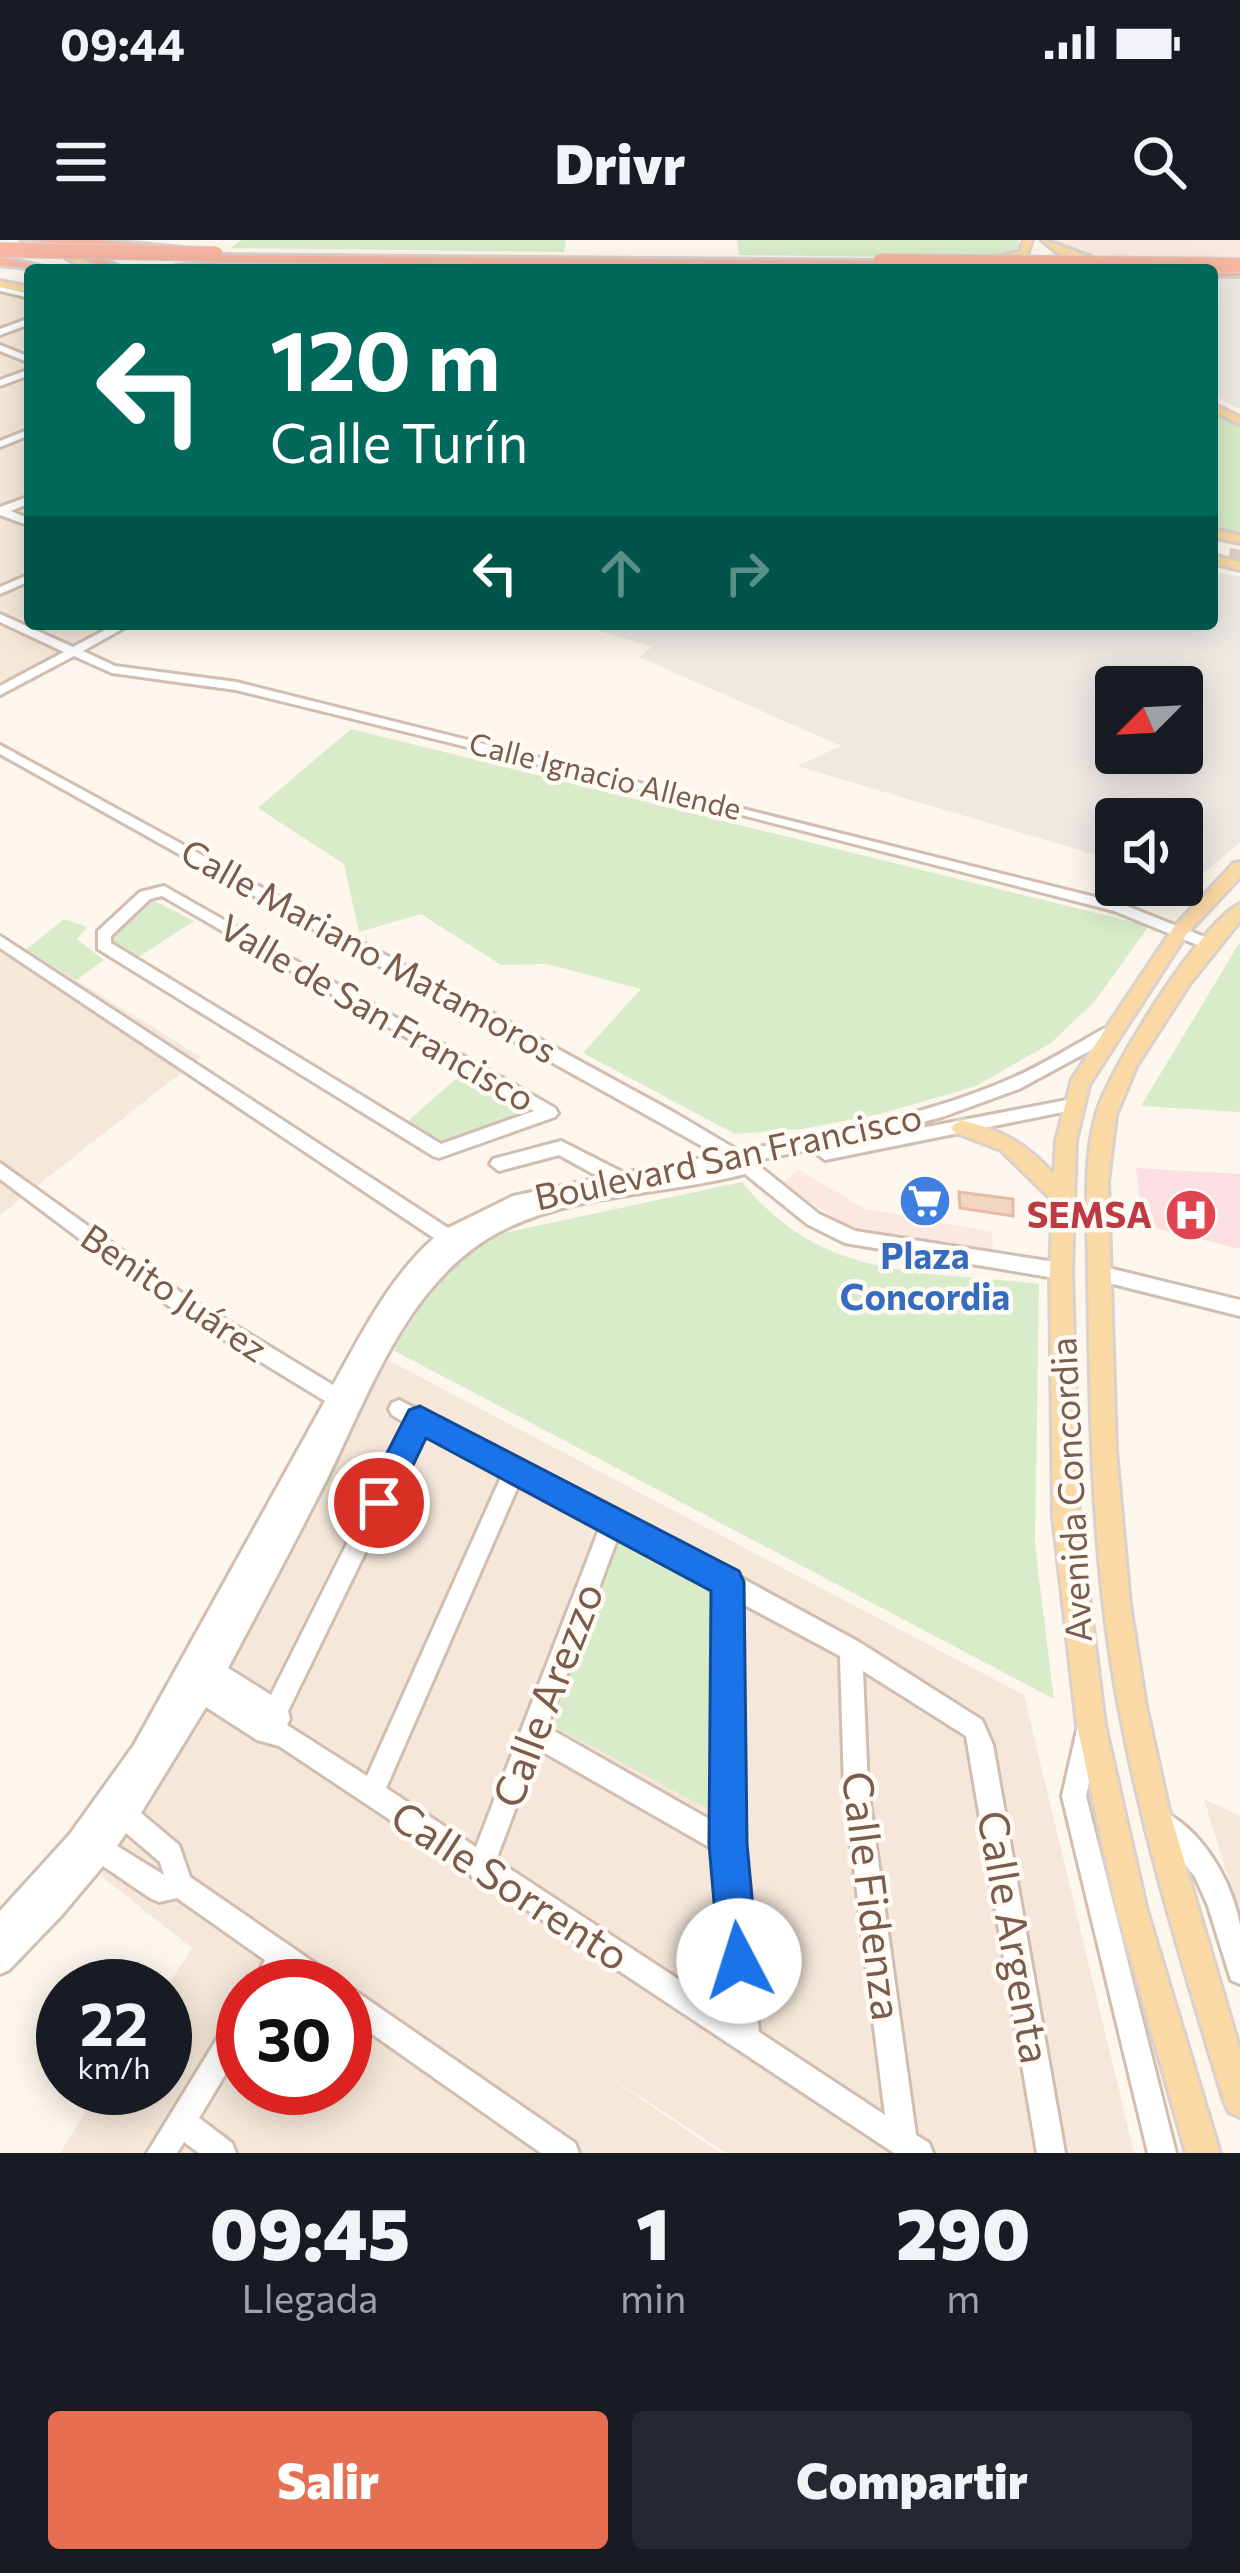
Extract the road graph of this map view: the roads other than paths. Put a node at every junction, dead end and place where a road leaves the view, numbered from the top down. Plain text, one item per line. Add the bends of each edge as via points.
1 (1029, 240) edge
2 (1046, 241) edge
3 (31, 242) edge
4 (102, 244) junction
5 (56, 248) joint
6 (272, 253) junction
7 (0, 255) edge
8 (215, 259) junction
9 (1001, 259) junction
10 (488, 261) junction
11 (774, 262) junction
12 (117, 263) edge
13 (1085, 263) edge
14 (84, 264) edge
15 (197, 264) edge
16 (205, 264) edge
17 (518, 264) edge
18 (709, 264) joint
19 (986, 264) edge
20 (1016, 264) edge
21 (1029, 264) edge
22 (1137, 264) edge
23 (13, 428) dead end
24 (24, 431) edge
25 (0, 618) edge
26 (98, 630) edge
27 (112, 630) edge
28 (65, 651) junction
29 (0, 681) edge
30 (0, 691) edge
31 (0, 749) edge
32 (1240, 867) edge
33 (1240, 910) edge
34 (1180, 931) junction
35 (0, 941) edge
36 (1210, 945) junction
37 (1109, 1033) junction
38 (1123, 1073) junction
39 (1072, 1105) junction
40 (961, 1126) junction
41 (506, 1130) junction
42 (484, 1138) junction
43 (522, 1156) junction
44 (742, 1162) junction
45 (499, 1164) junction
46 (0, 1170) edge
47 (625, 1184) junction
48 (1064, 1198) junction
49 (522, 1208) junction
50 (454, 1242) junction
51 (1060, 1271) junction
52 (1100, 1274) junction
53 (1240, 1308) edge
54 (345, 1402) junction
55 (1105, 1448) junction
56 (514, 1472) junction
57 (614, 1521) junction
58 (728, 1582) junction
59 (851, 1650) junction
60 (198, 1676) junction
61 (1091, 1725) junction
62 (275, 1726) junction
63 (534, 1733) junction
64 (371, 1794) junction
65 (128, 1817) junction
66 (1158, 1821) junction
67 (728, 1844) junction
68 (103, 1851) junction
69 (481, 1868) junction
70 (179, 1885) junction
71 (0, 1930) edge
72 (283, 1956) junction
73 (281, 1959) edge
74 (287, 1959) edge
75 (0, 1961) edge
76 (1240, 1971) edge
77 (372, 2018) edge
78 (746, 2040) junction
79 (216, 2063) edge
80 (1240, 2103) edge
81 (180, 2121) junction
82 (911, 2148) edge
83 (1162, 2151) edge
84 (1203, 2151) edge
85 (161, 2153) edge
86 (221, 2153) edge
87 (565, 2153) edge
88 (1052, 2153) edge

1 - 9 main road via 1024,253
2 - 13 main road
3 - 4 highway
3 - 5 highway
3 - 7 highway, bridge
4 - 6 highway
4 - 12 highway via 77,252
5 - 14 main road
6 - 8 highway
6 - 11 highway
7 - 8 highway, bridge
7 - 12 highway, bridge
8 - 10 highway
8 - 12 highway, bridge
8 - 15 highway
8 - 16 highway
9 - 19 highway
9 - 21 highway
10 - 17 main road
10 - 18 highway
11 - 18 highway
11 - 19 highway
11 - 20 highway, bridge
13 - 22 highway
23 - 24 street
25 - 28 street, Calle Ignacio Allende
26 - 28 street
27 - 28 street
28 - 29 street
28 - 30 street
28 - 34 street, Calle Ignacio Allende via 123,672 236,686 772,818
31 - 44 street, Calle Mariano Matamoros
32 - 34 main road, Avenida Concordia
33 - 36 main road, Avenida Concordia
34 - 36 street, Calle Ignacio Allende
34 - 37 main road, Avenida Concordia
35 - 50 street
36 - 38 main road, Avenida Concordia
37 - 39 main road, Avenida Concordia
37 - 44 street, Boulevard San Francisco via 942,1112
38 - 39 main road
38 - 52 main road, Avenida Concordia via 1106,1115 1100,1166
39 - 40 street, Boulevard San Francisco
39 - 48 main road, Avenida Concordia
40 - 44 street, Boulevard San Francisco
40 - 48 main road via 1017,1146
41 - 42 street, Valle de San Francisco
41 - 42 street, Valle de San Francisco via 550,1112 169,893 145,896 101,938 439,1150
41 - 43 street
42 - 45 street
43 - 45 street
43 - 47 street via 561,1148
44 - 47 street, Boulevard San Francisco
44 - 51 street, Calle Mariano Matamoros via 813,1219 852,1238
45 - 49 street
46 - 54 street, Benito Juárez via 176,1300
47 - 49 street, Boulevard San Francisco
48 - 51 main road, Avenida Concordia
49 - 50 street, Boulevard San Francisco
50 - 54 street, Boulevard San Francisco
51 - 55 main road via 1093,1294 1090,1407
51 - 61 main road, Avenida Concordia via 1066,1516
52 - 53 street
52 - 55 main road, Avenida Concordia
54 - 60 street, Boulevard San Francisco
55 - 66 main road, Avenida Concordia via 1120,1634
56 - 57 street
56 - 62 street via 410,1414
56 - 64 street
57 - 58 street
57 - 63 street, Calle Arezzo
58 - 59 street
58 - 67 street
59 - 82 street, Calle Fidenza via 856,1789
59 - 88 street, Calle Argenta via 970,1724 981,1744
60 - 62 street, Calle Sorrento
60 - 65 street, Boulevard San Francisco
60 - 71 street, Boulevard San Francisco via 100,1815
61 - 83 street via 1074,1796
61 - 84 main road, Avenida Concordia via 1131,1907
62 - 64 street, Calle Sorrento
63 - 67 street
63 - 69 street, Calle Arezzo
64 - 69 street, Calle Sorrento
65 - 68 street, Boulevard San Francisco
65 - 70 street via 170,1854
66 - 76 street via 1194,1846 1206,1867
66 - 80 main road, Avenida Concordia
67 - 78 street
68 - 70 street via 159,1889
68 - 75 street, Boulevard San Francisco
69 - 78 street, Calle Sorrento
70 - 72 street
72 - 73 street
72 - 74 street
77 - 87 street
78 - 82 street, Calle Sorrento
79 - 81 street
81 - 85 street
81 - 86 street
83 - 84 street

